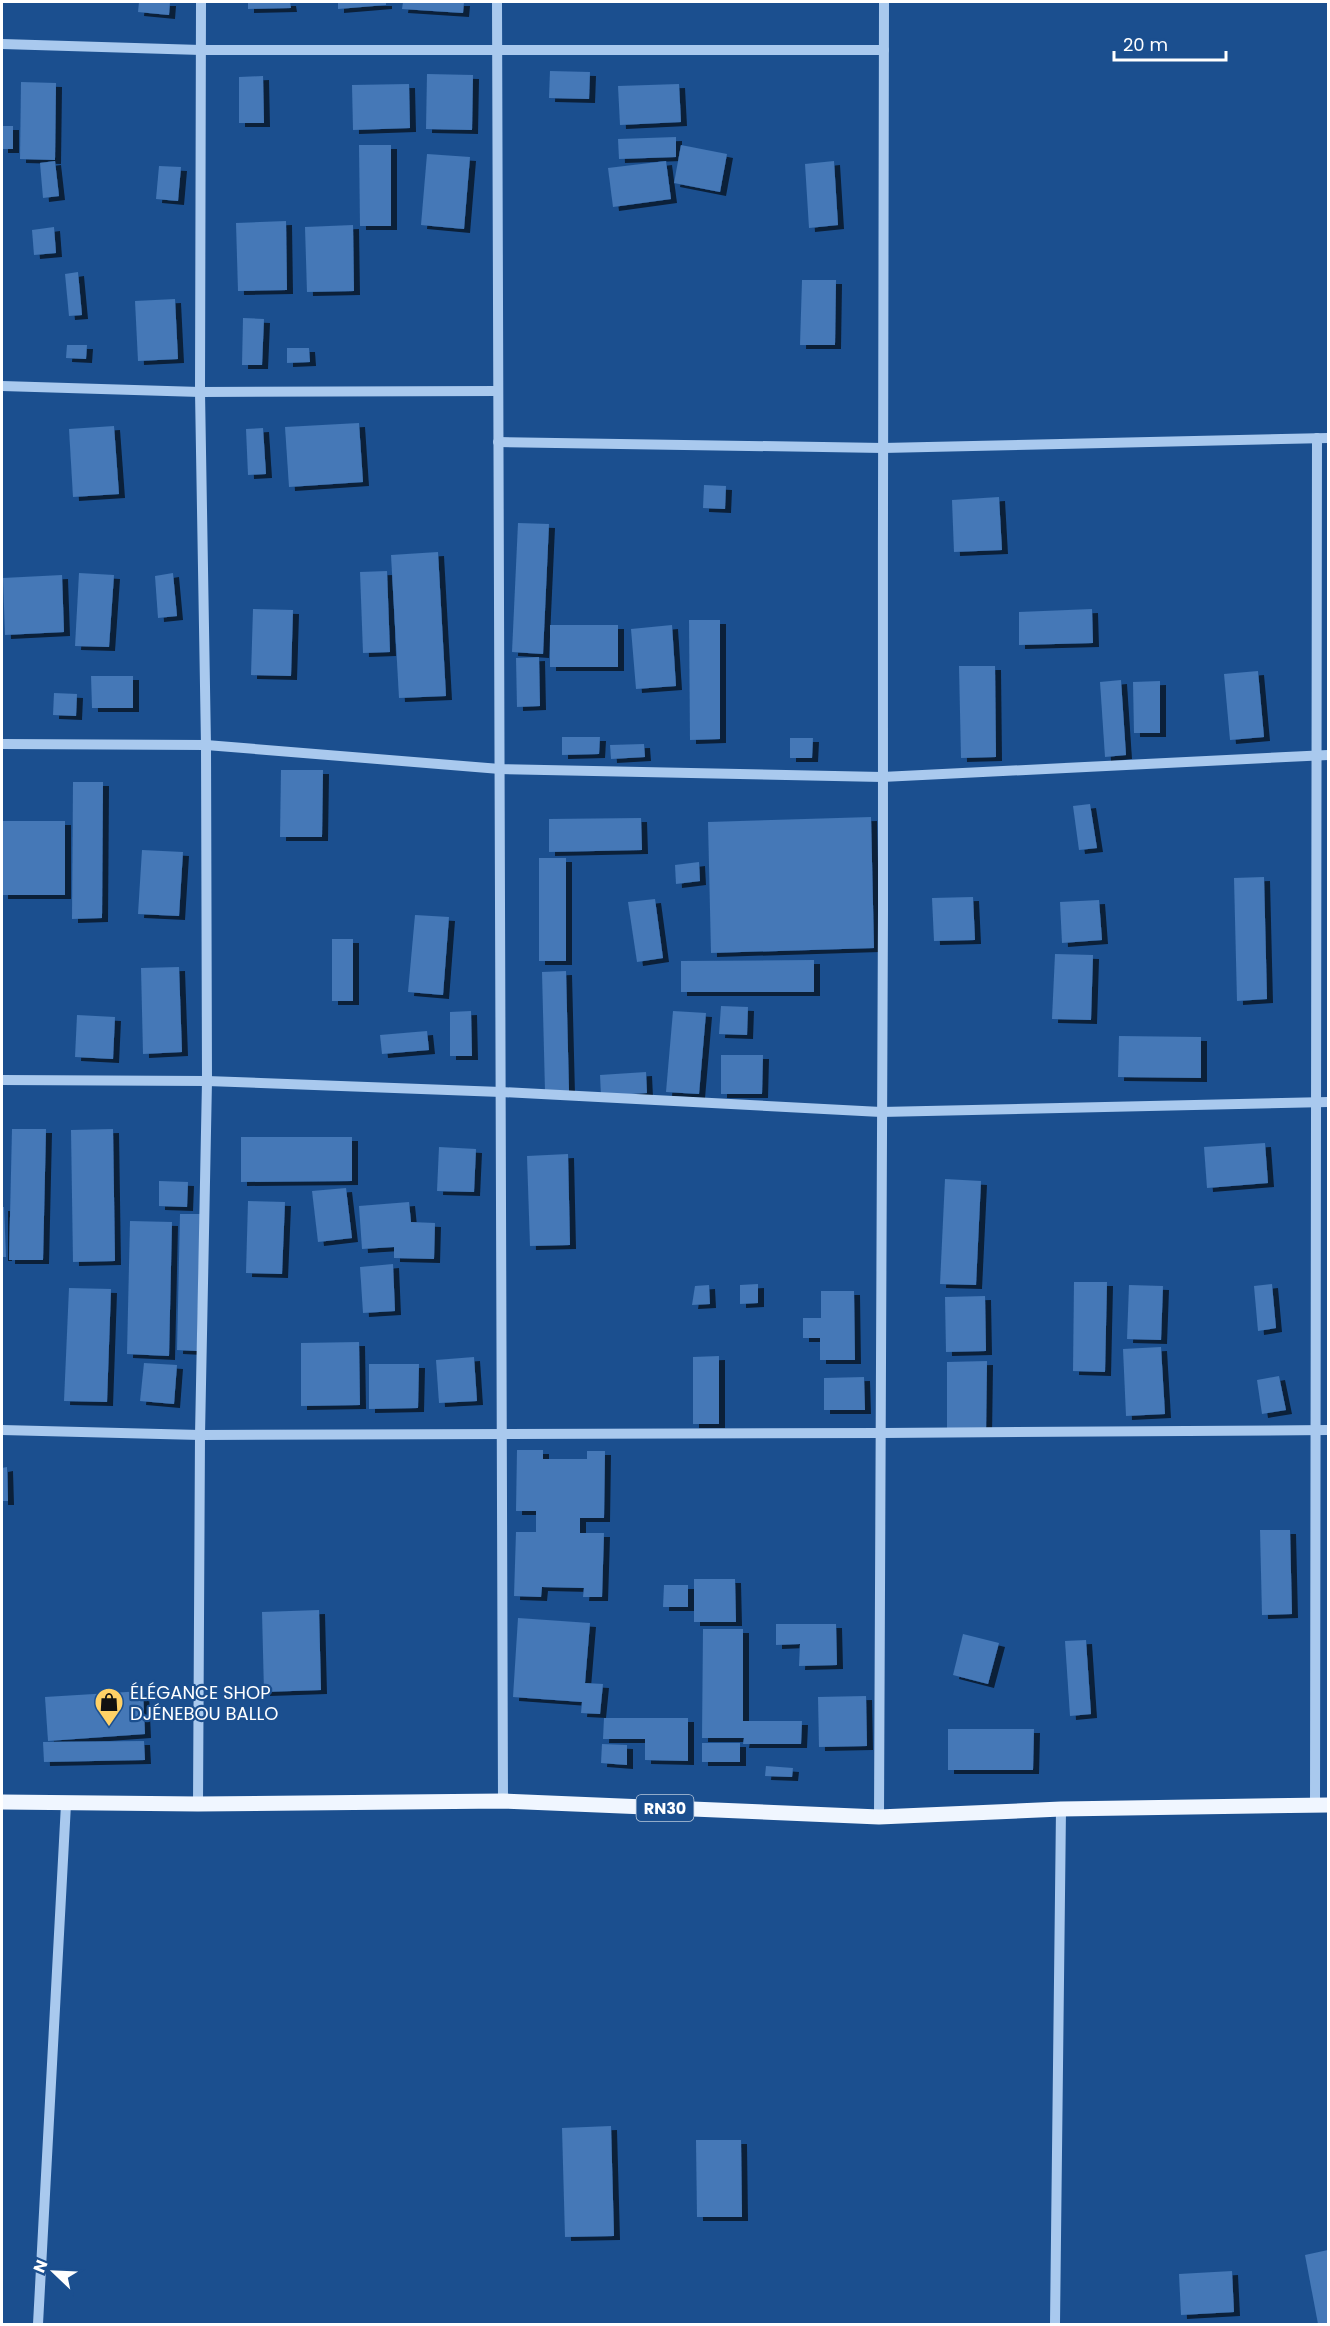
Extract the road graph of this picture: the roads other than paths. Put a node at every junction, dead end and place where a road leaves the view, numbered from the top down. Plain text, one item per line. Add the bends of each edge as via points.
1 (201, 2) edge
2 (497, 2) edge
3 (884, 2) edge
4 (2, 44) edge
5 (201, 50) junction
6 (497, 50) junction
7 (884, 50) junction
8 (2, 386) edge
9 (498, 391) junction
10 (200, 392) junction
11 (1323, 438) edge
12 (498, 442) junction
13 (883, 448) junction
14 (2, 744) edge
15 (206, 745) junction
16 (1316, 754) junction
17 (1329, 754) edge
18 (500, 769) junction
19 (882, 777) junction
20 (2, 1080) edge
21 (207, 1081) junction
22 (501, 1092) junction
23 (1316, 1102) junction
24 (1329, 1102) edge
25 (881, 1112) junction
26 (2, 1430) edge
27 (1314, 1430) junction
28 (1329, 1430) edge
29 (883, 1433) junction
30 (502, 1434) junction
31 (200, 1435) junction
32 (503, 1801) junction
33 (2, 1802) edge
34 (66, 1804) junction
35 (198, 1804) junction
36 (1322, 1805) edge
37 (1061, 1809) junction
38 (879, 1817) junction
39 (38, 2325) edge
40 (1055, 2325) edge

1 - 5 street
2 - 6 street
3 - 7 street
4 - 5 street
5 - 6 street
5 - 10 street
6 - 7 street
6 - 9 street
7 - 13 street
8 - 10 street
9 - 10 street
9 - 12 street
10 - 15 street
11 - 13 street
11 - 16 street
12 - 13 street
12 - 18 street
13 - 19 street
14 - 15 street
15 - 18 street
15 - 21 street
16 - 17 street
16 - 19 street
16 - 23 street
18 - 19 street
18 - 22 street
19 - 25 street
20 - 21 street
21 - 22 street
21 - 31 street
22 - 25 street
22 - 30 street
23 - 24 street
23 - 25 street
23 - 27 street
25 - 29 street
26 - 31 street
27 - 28 street
27 - 29 street
27 - 36 street
29 - 30 street
29 - 38 street
30 - 31 street
30 - 32 street
31 - 35 street
32 - 35 main road, RN30
32 - 38 main road, RN30
33 - 34 main road, RN30
34 - 35 main road, RN30
34 - 39 street
36 - 37 main road, RN30
37 - 38 main road, RN30
37 - 40 street

